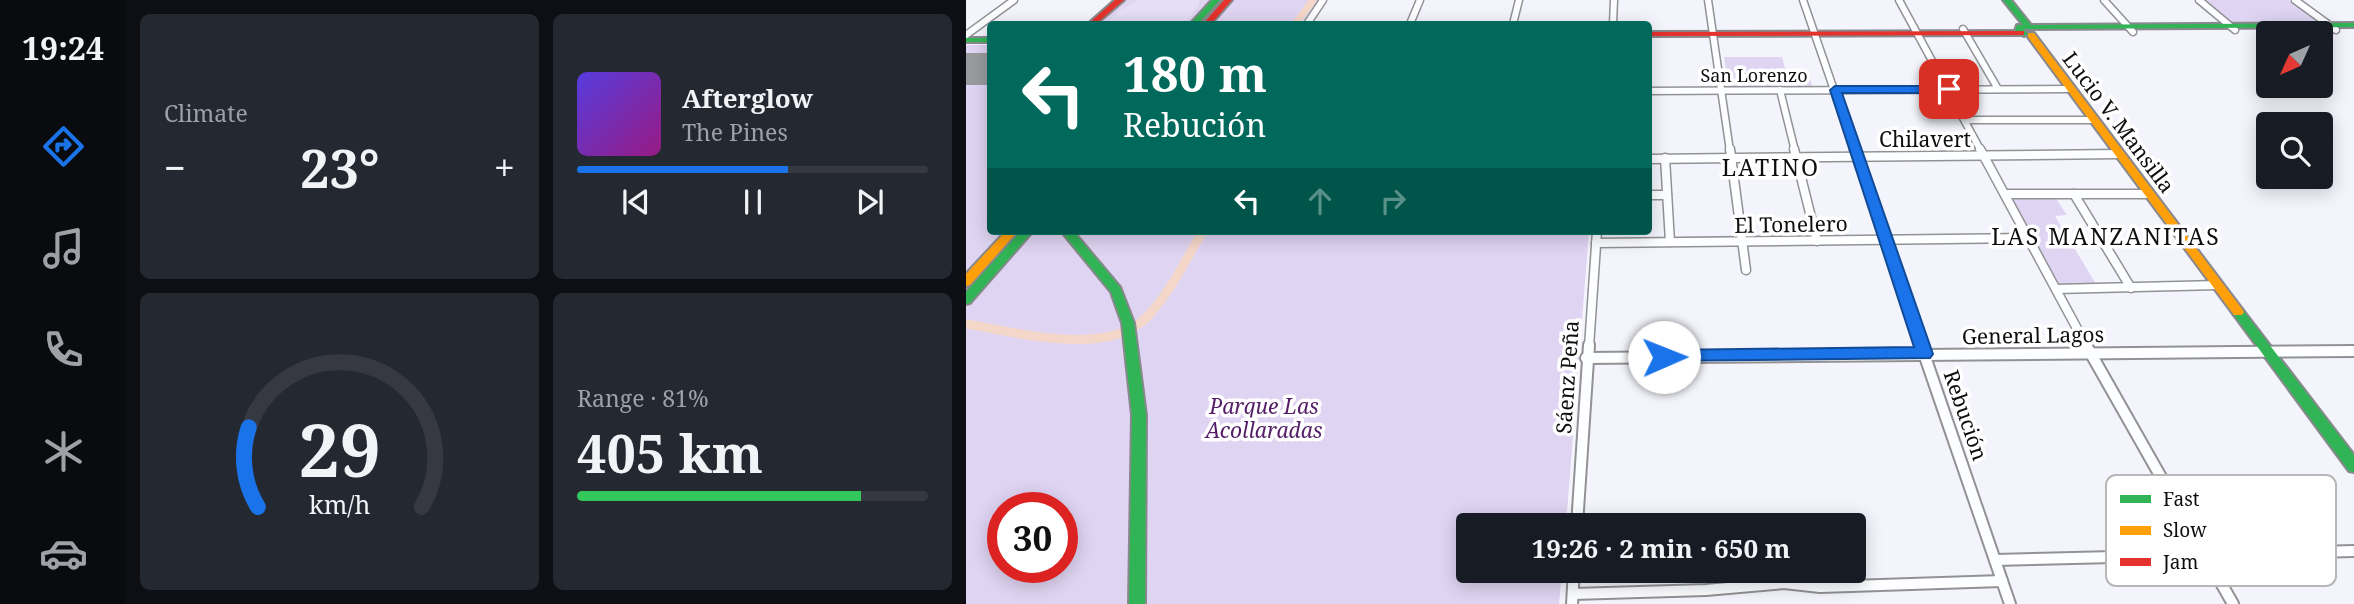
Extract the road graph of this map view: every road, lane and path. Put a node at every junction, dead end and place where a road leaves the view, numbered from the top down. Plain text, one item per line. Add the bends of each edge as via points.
1 (1014, 0) edge
2 (1110, 0) edge
3 (1120, 0) edge
4 (1216, 0) edge
5 (1228, 0) edge
6 (1323, 0) edge
7 (1420, 0) edge
8 (1520, 0) edge
9 (1614, 0) edge
10 (1707, 0) edge
11 (1803, 0) edge
12 (1899, 0) edge
13 (1999, 0) edge
14 (2007, 0) edge
15 (2104, 0) edge
16 (2199, 0) edge
17 (2295, 0) edge
18 (1086, 21) edge
19 (1096, 21) edge
20 (1197, 21) edge
21 (1210, 21) edge
22 (1309, 21) edge
23 (1411, 21) edge
24 (1514, 21) edge
25 (1613, 21) edge
26 (2325, 21) edge
27 (2333, 27) edge
28 (2354, 27) edge
29 (2233, 28) junction
30 (2256, 28) edge
31 (2027, 30) junction
32 (2131, 30) junction
33 (1815, 31) junction
34 (1917, 31) junction
35 (1964, 31) junction
36 (1652, 32) edge
37 (1715, 32) junction
38 (966, 37) edge
39 (987, 38) edge
40 (1949, 89) junction
41 (1998, 89) junction
42 (2069, 89) junction
43 (1780, 90) junction
44 (1835, 90) junction
45 (1652, 91) edge
46 (1722, 91) junction
47 (1965, 120) junction
48 (2093, 120) junction
49 (2119, 154) junction
50 (1985, 156) junction
51 (1795, 157) junction
52 (1858, 157) junction
53 (1665, 158) junction
54 (1731, 158) junction
55 (1652, 159) edge
56 (2005, 194) junction
57 (2074, 194) junction
58 (2148, 194) junction
59 (1652, 195) edge
60 (1667, 195) junction
61 (1008, 235) edge
62 (1023, 235) edge
63 (1070, 235) edge
64 (1596, 235) edge
65 (2029, 238) junction
66 (1886, 240) junction
67 (1817, 241) junction
68 (1742, 242) junction
69 (1595, 243) junction
70 (1670, 243) junction
71 (1746, 270) dead end
72 (966, 282) edge
73 (2218, 285) junction
74 (2131, 288) junction
75 (2056, 289) junction
76 (966, 300) edge
77 (2354, 351) edge
78 (2090, 352) junction
79 (2268, 352) junction
80 (1924, 354) junction
81 (1587, 358) junction
82 (2354, 466) edge
83 (2160, 475) edge
84 (1578, 513) edge
85 (2336, 551) edge
86 (2354, 551) edge
87 (2106, 557) edge
88 (1995, 560) junction
89 (2002, 581) junction
90 (2223, 586) edge
91 (1572, 599) edge
92 (1137, 604) edge
93 (2010, 604) edge
94 (2233, 604) edge

1 - 38 street
2 - 18 street
3 - 19 street
4 - 20 street
5 - 21 street
6 - 22 street
7 - 23 street
8 - 24 street
9 - 25 street
10 - 37 street
11 - 33 street, Rebución
12 - 34 street
13 - 31 street
14 - 31 street
15 - 32 street
16 - 29 street
17 - 26 street
27 - 28 street
29 - 30 street
29 - 32 street
31 - 32 street
31 - 35 street
31 - 42 street, Lucio V. Mansilla
33 - 34 street
33 - 37 street
33 - 44 street, Rebución
34 - 35 street
34 - 40 street
35 - 41 street
36 - 37 street
37 - 46 street
38 - 39 street
40 - 41 street, San Lorenzo
40 - 44 street, San Lorenzo
40 - 47 street
41 - 42 street, San Lorenzo
42 - 48 street, Lucio V. Mansilla
43 - 44 street, San Lorenzo
43 - 46 street, San Lorenzo
43 - 51 street
44 - 52 street, Rebución
45 - 46 street, San Lorenzo
46 - 54 street
47 - 48 street
47 - 50 street
48 - 49 street, Lucio V. Mansilla
49 - 50 street, Chilavert
49 - 58 street, Lucio V. Mansilla
50 - 52 street, Chilavert
50 - 56 street
51 - 52 street, Chilavert
51 - 54 street, Chilavert
51 - 67 street
52 - 66 street, Rebución
53 - 54 street, Chilavert
53 - 55 street, Chilavert
53 - 60 street
54 - 68 street
56 - 57 street
56 - 65 street
57 - 58 street
57 - 74 street
58 - 73 street, Lucio V. Mansilla
59 - 60 street
60 - 70 street
61 - 72 street
62 - 76 street
63 - 92 street via 1116,290 1128,323 1139,415
64 - 69 street, Sáenz Peña
65 - 66 street, El Tonelero
65 - 75 street
66 - 67 street, El Tonelero
66 - 80 street, Rebución
67 - 68 street, El Tonelero
68 - 70 street, El Tonelero
68 - 71 street
69 - 70 street, El Tonelero
69 - 81 street, Sáenz Peña
73 - 74 street
73 - 79 street, Lucio V. Mansilla
74 - 75 street
75 - 78 street
77 - 79 street, General Lagos
78 - 79 street, General Lagos
78 - 80 street, General Lagos
78 - 83 street
79 - 82 street, Lucio V. Mansilla
80 - 81 street, General Lagos
80 - 88 street, Rebución
81 - 84 street, Sáenz Peña
85 - 86 street
87 - 88 street
88 - 89 street, Rebución
89 - 91 street via 1820,587 1784,583
89 - 93 street, Rebución
90 - 94 street

